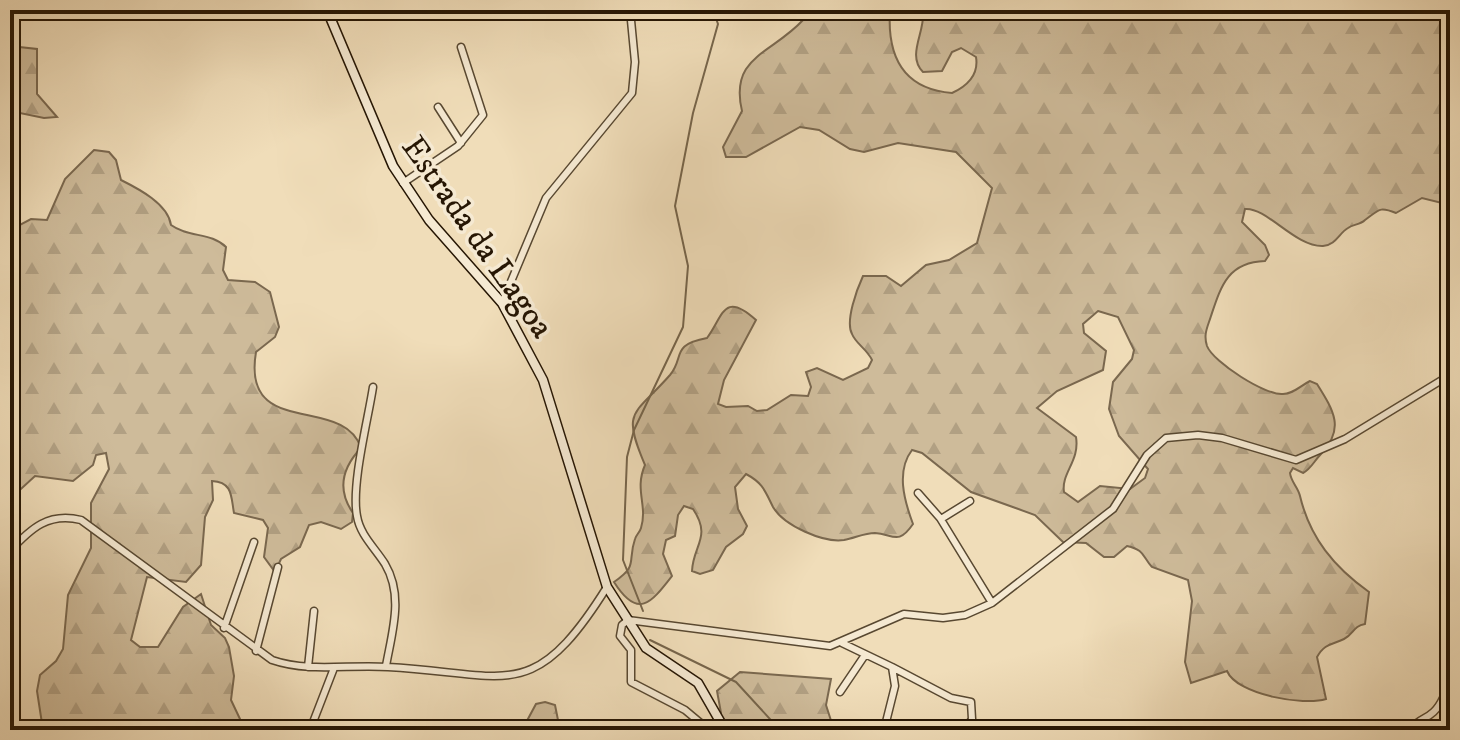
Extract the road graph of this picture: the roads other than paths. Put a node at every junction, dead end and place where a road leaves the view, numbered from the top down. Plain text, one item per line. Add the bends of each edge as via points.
1 (327, 10) edge
2 (630, 10) edge
3 (461, 47) dead end
4 (438, 107) dead end
5 (461, 143) junction
6 (403, 183) junction
7 (502, 303) junction
8 (1450, 375) edge
9 (373, 387) dead end
10 (918, 493) dead end
11 (970, 501) dead end
12 (941, 519) junction
13 (254, 542) dead end
14 (10, 551) edge
15 (278, 567) dead end
16 (607, 587) junction
17 (992, 603) junction
18 (314, 611) dead end
19 (628, 620) junction
20 (224, 628) junction
21 (842, 643) junction
22 (256, 651) junction
23 (865, 655) junction
24 (386, 666) junction
25 (308, 667) junction
26 (892, 667) junction
27 (334, 668) junction
28 (840, 692) dead end
29 (1443, 698) dead end
30 (310, 730) edge
31 (709, 730) edge
32 (725, 730) edge
33 (884, 730) edge
34 (965, 730) edge
35 (1412, 730) edge

1 - 6 street, Estrada da Lagoa
2 - 7 street via 632,93 546,198
3 - 5 street via 485,112
4 - 5 street
5 - 6 street
6 - 7 street, Estrada da Lagoa
7 - 16 street, Estrada da Lagoa via 543,380
8 - 17 street via 1345,439 1296,460 1222,438 1166,438 1147,455 1113,509
9 - 24 street via 356,496 364,535 393,578 396,595
10 - 12 street
11 - 12 street
12 - 17 street
13 - 20 street
14 - 20 street via 43,522 81,520
15 - 22 street
16 - 19 street, Estrada da Lagoa
16 - 24 street via 561,648 519,675 492,679
17 - 21 street via 953,618 895,616
18 - 25 street
19 - 21 street via 784,643
19 - 31 street via 620,636 631,650 631,682 685,710
19 - 32 street, Estrada da Lagoa via 646,648 693,677
20 - 22 street
21 - 23 street
22 - 25 street via 289,666
23 - 26 street
23 - 28 street
24 - 27 street
25 - 27 street
26 - 33 street via 895,686
26 - 34 street via 951,698 971,702 973,714
27 - 30 street
29 - 35 street via 1433,716

